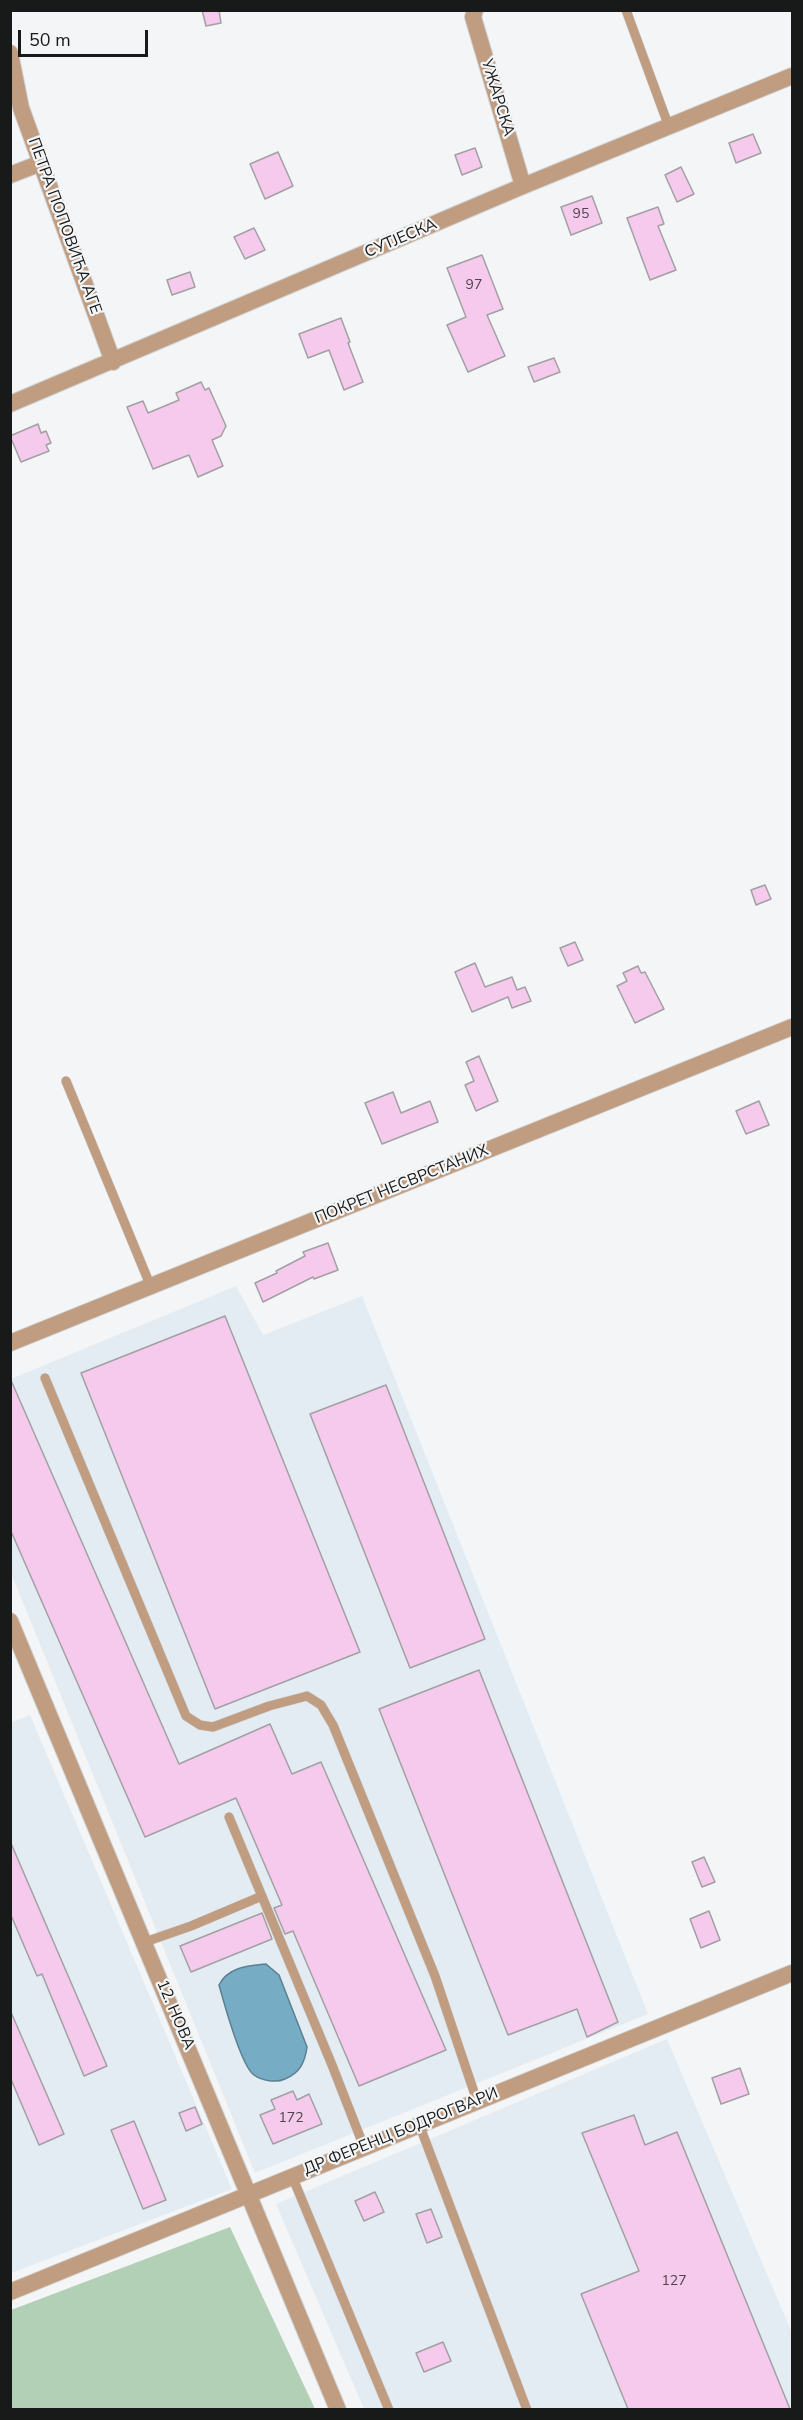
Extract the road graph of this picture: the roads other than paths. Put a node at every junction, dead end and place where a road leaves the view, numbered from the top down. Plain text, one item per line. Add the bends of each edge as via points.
1 (475, 10) edge
2 (626, 10) edge
3 (10, 53) edge
4 (792, 76) edge
5 (669, 127) junction
6 (41, 163) junction
7 (10, 175) edge
8 (524, 186) junction
9 (113, 362) junction
10 (10, 404) edge
11 (792, 1027) edge
12 (66, 1081) dead end
13 (151, 1287) junction
14 (10, 1343) edge
15 (45, 1378) dead end
16 (10, 1621) edge
17 (229, 1817) dead end
18 (262, 1896) junction
19 (145, 1942) junction
20 (792, 1973) edge
21 (477, 2101) junction
22 (419, 2124) junction
23 (364, 2147) junction
24 (292, 2176) junction
25 (250, 2193) junction
26 (10, 2292) edge
27 (338, 2409) edge
28 (389, 2409) edge
29 (526, 2409) edge

1 - 8 street, УЖАРСКА via 472,17
2 - 5 lane
3 - 6 street, ПЕТРА ПОПОВИЋА АГЕ via 21,108
4 - 5 street, СУТЈЕСКА
5 - 8 street, СУТЈЕСКА
6 - 7 street
6 - 9 street, ПЕТРА ПОПОВИЋА АГЕ
8 - 9 street, СУТЈЕСКА
9 - 10 street, СУТЈЕСКА
11 - 13 street, ПОКРЕТ НЕСВРСТАНИХ
12 - 13 lane
13 - 14 street, ПОКРЕТ НЕСВРСТАНИХ
15 - 21 lane via 186,1716 200,1725 213,1727 307,1696 321,1705 333,1725 435,1976
16 - 19 street, 12. НОВА
17 - 18 lane
18 - 19 lane
18 - 23 lane
19 - 25 street, 12. НОВА
20 - 21 street, ДР ФЕРЕНЦ БОДРОГВАРИ
21 - 22 street, ДР ФЕРЕНЦ БОДРОГВАРИ
22 - 23 street, ДР ФЕРЕНЦ БОДРОГВАРИ
22 - 29 lane
23 - 24 street, ДР ФЕРЕНЦ БОДРОГВАРИ
24 - 25 street, ДР ФЕРЕНЦ БОДРОГВАРИ
24 - 28 lane
25 - 26 street, ДР ФЕРЕНЦ БОДРОГВАРИ
25 - 27 street, 12. НОВА

